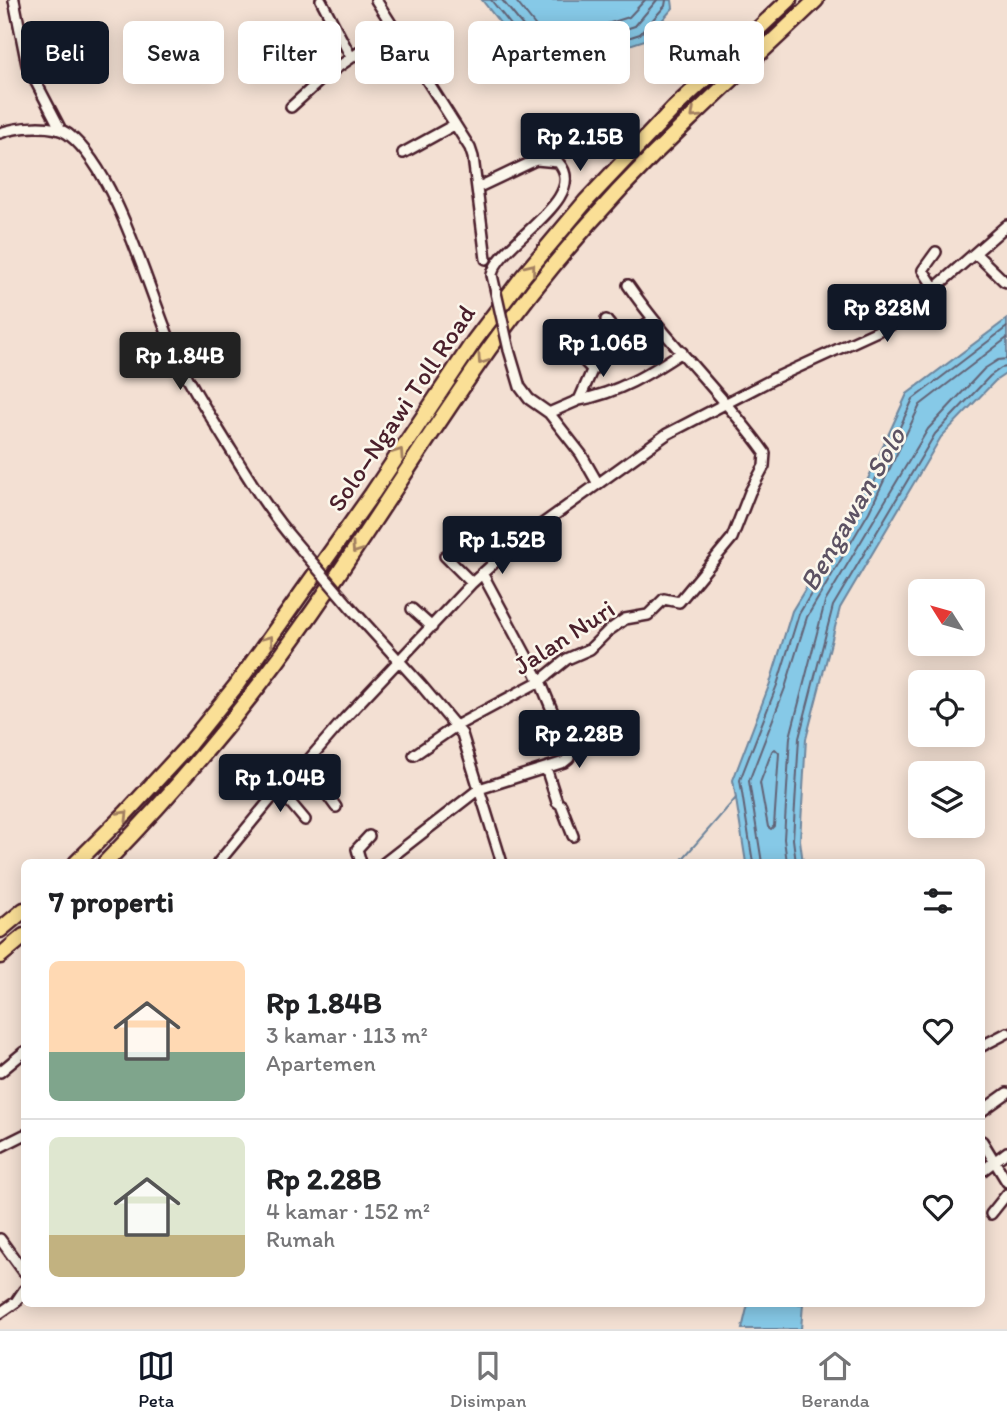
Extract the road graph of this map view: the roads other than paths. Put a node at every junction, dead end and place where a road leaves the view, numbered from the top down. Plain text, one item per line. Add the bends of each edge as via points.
1 (14, 0) edge
2 (321, 0) edge
3 (376, 0) edge
4 (789, 0) edge
5 (816, 0) edge
6 (389, 21) edge
7 (355, 54) edge
8 (351, 57) junction
9 (428, 84) edge
10 (291, 107) dead end
11 (454, 125) junction
12 (61, 130) junction
13 (0, 133) edge
14 (403, 153) dead end
15 (477, 188) junction
16 (1007, 225) edge
17 (936, 252) dead end
18 (975, 253) junction
19 (486, 259) dead end
20 (1007, 282) edge
21 (628, 285) dead end
22 (936, 289) junction
23 (607, 320) dead end
24 (652, 320) junction
25 (623, 341) junction
26 (569, 346) dead end
27 (682, 352) junction
28 (592, 369) junction
29 (579, 400) junction
30 (727, 405) junction
31 (549, 413) junction
32 (597, 482) junction
33 (445, 556) dead end
34 (482, 573) junction
35 (472, 583) junction
36 (412, 608) dead end
37 (432, 627) junction
38 (400, 660) junction
39 (540, 681) junction
40 (456, 726) junction
41 (414, 755) dead end
42 (305, 764) junction
43 (546, 768) junction
44 (279, 789) junction
45 (479, 789) junction
46 (336, 807) dead end
47 (304, 820) dead end
48 (369, 835) dead end
49 (573, 836) dead end
50 (80, 859) edge
51 (109, 859) edge
52 (221, 859) edge
53 (360, 859) edge
54 (389, 859) edge
55 (501, 859) edge
56 (21, 912) edge
57 (0, 930) edge
58 (21, 938) edge
59 (0, 956) edge
60 (1007, 1033) edge
61 (985, 1044) edge
62 (21, 1054) edge
63 (0, 1072) edge
64 (1007, 1093) edge
65 (985, 1109) edge
66 (21, 1136) edge
67 (985, 1146) edge
68 (0, 1147) edge
69 (1007, 1152) edge
70 (995, 1161) junction
71 (985, 1169) edge
72 (1007, 1182) edge
73 (1007, 1194) edge
74 (991, 1214) dead end
75 (0, 1238) edge
76 (21, 1268) edge
77 (21, 1294) edge
78 (0, 1313) edge

1 - 12 street via 27,65
2 - 8 street
3 - 6 street
50 -> 4 highway, Solo–Ngawi Toll Road via 186,748 235,687 372,495 474,341 533,265 673,109
5 -> 51 highway, Solo–Ngawi Toll Road via 678,130 542,282 490,349 270,671 200,759
7 - 8 street
8 - 10 street
9 - 11 street
11 - 14 street
11 - 15 street via 470,148
12 - 13 street via 29,127
12 - 38 street, bridge via 87,156 111,194 173,348 265,505
15 - 19 street
15 - 31 street, bridge via 536,160 558,162 566,177 558,199 496,263 492,275 520,387 529,400
16 - 18 street
17 - 22 street via 923,270
18 - 20 street
18 - 22 street
21 - 24 street
22 - 30 street via 885,328
23 - 25 street
24 - 25 street
24 - 27 street
25 - 28 street
26 - 28 street
27 - 29 street via 612,393
27 - 30 street
28 - 29 street
29 - 31 street
30 - 32 street via 667,434
30 - 39 street, Jalan Nuri via 766,457 736,529 718,556 679,602 664,599 648,615 625,619 590,649 567,659
31 - 32 street
32 - 34 street
33 - 35 street
34 - 35 street
34 - 39 street
35 - 37 street
36 - 37 street
37 - 38 street
38 - 40 street
38 - 42 street
39 - 40 street, Jalan Nuri
39 - 43 street via 569,753 566,761
40 - 41 street, Jalan Nuri
40 - 45 street
42 - 44 street
42 - 46 street
43 - 45 street
43 - 49 street
44 - 47 street
44 - 52 street
45 - 54 street
45 - 55 street
48 - 53 street via 356,849
56 - 57 highway
58 - 59 highway
60 - 61 street
62 - 63 street
64 - 65 street
66 - 68 street
67 - 70 street
69 - 70 street
70 - 71 street
70 - 72 street
73 - 74 street
75 - 76 street
77 - 78 street

